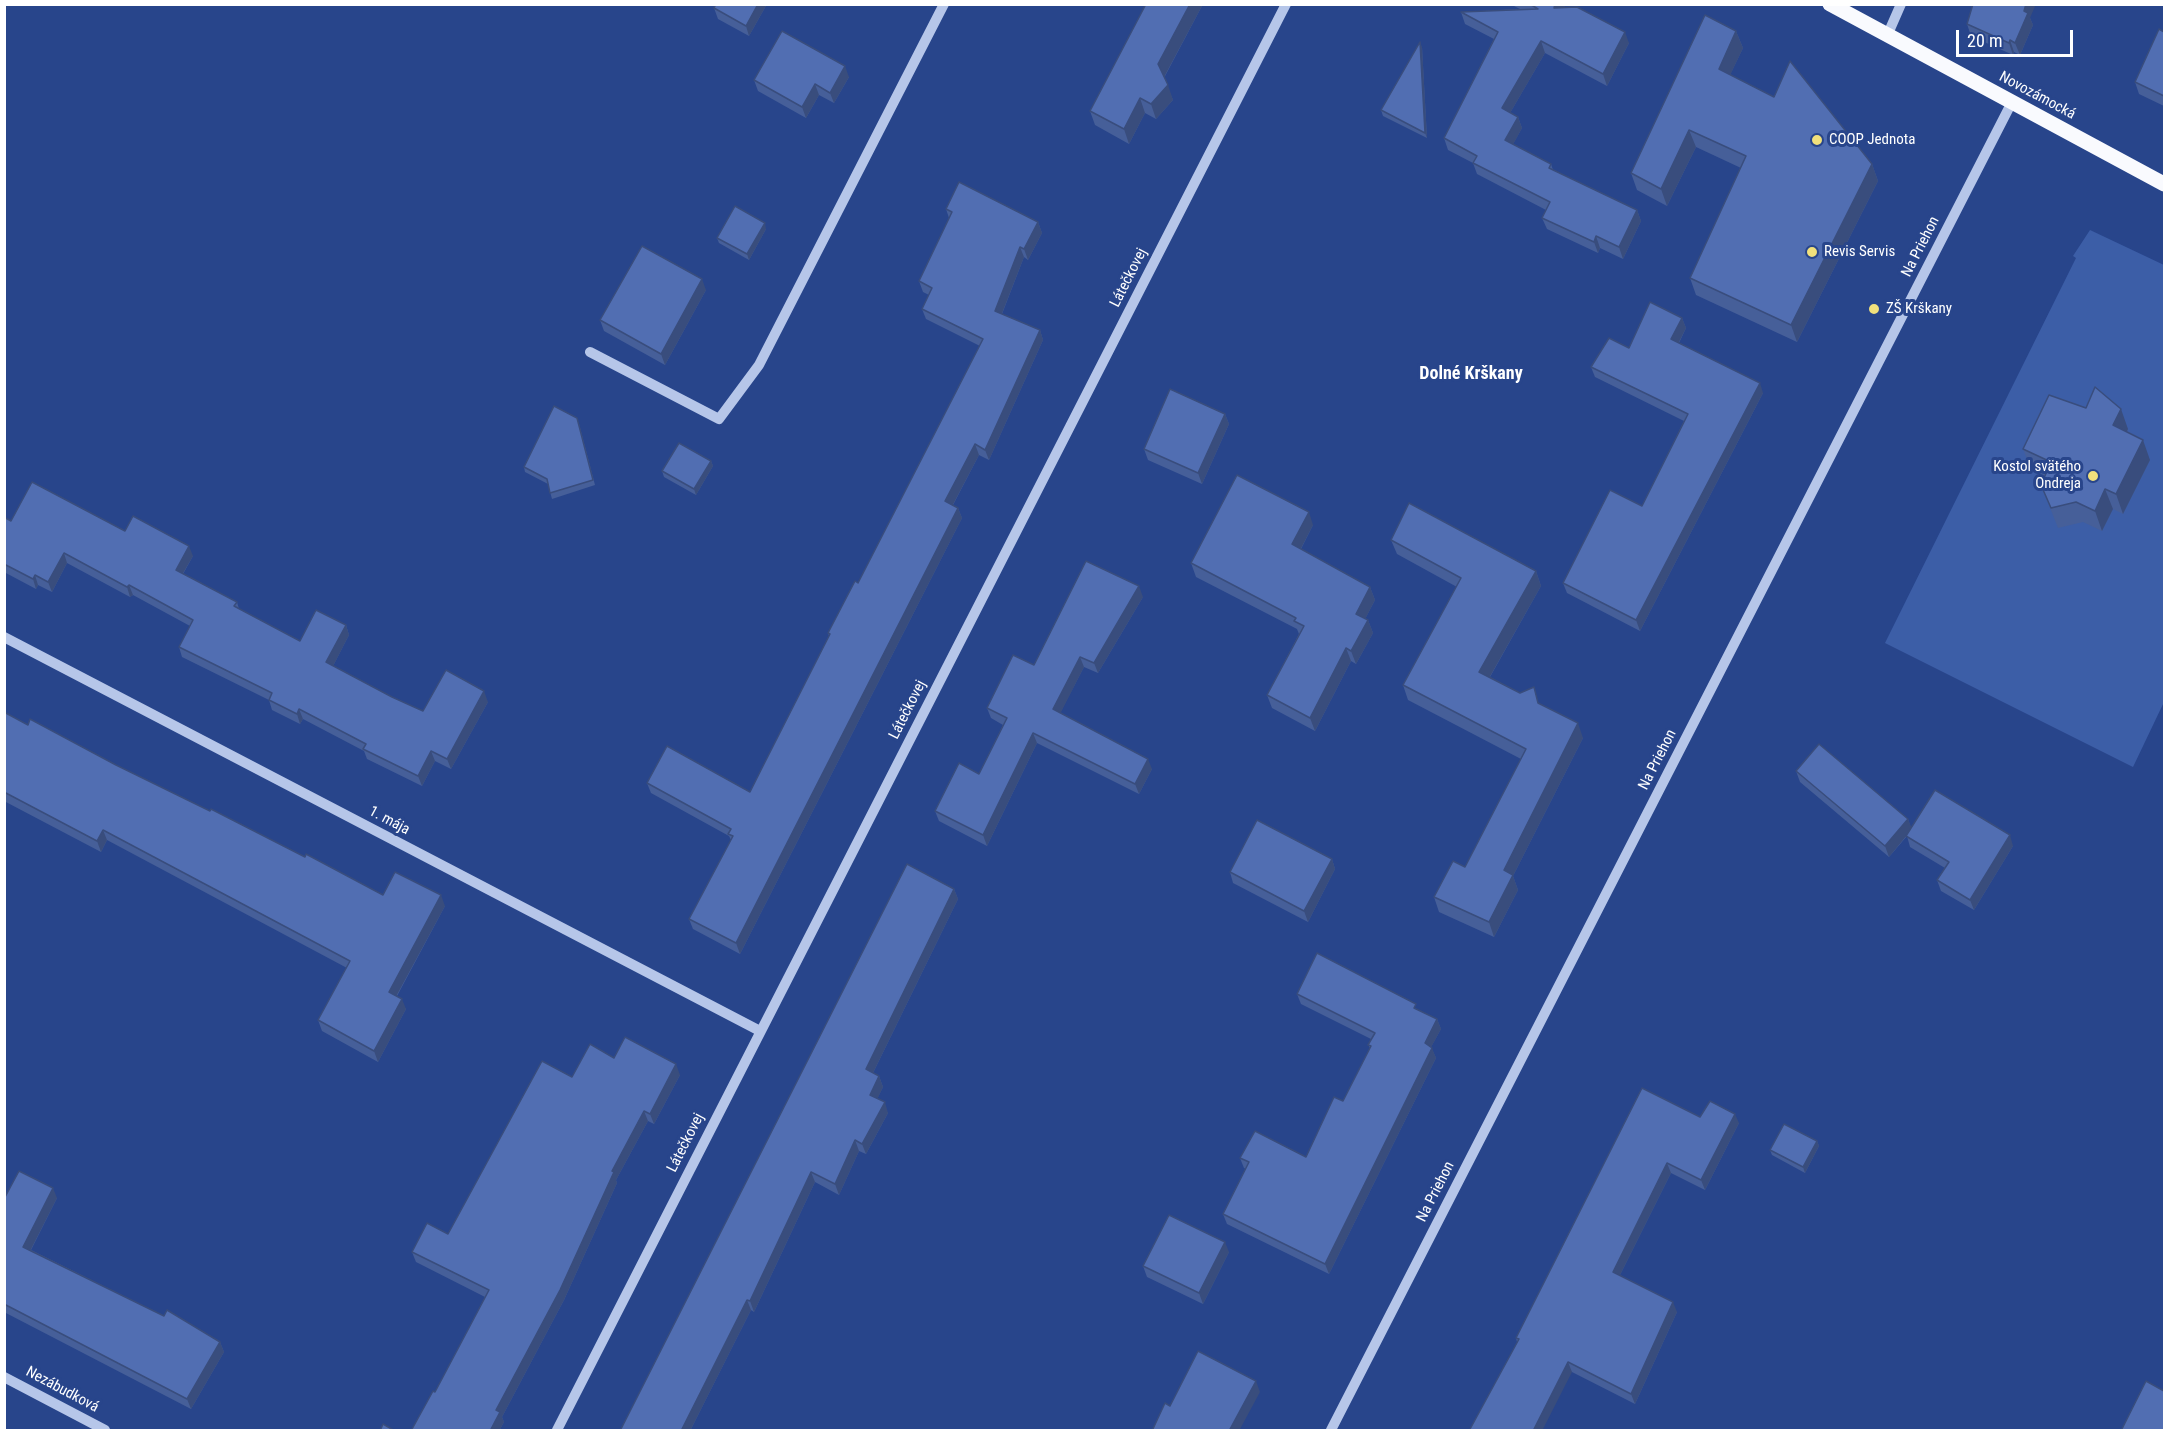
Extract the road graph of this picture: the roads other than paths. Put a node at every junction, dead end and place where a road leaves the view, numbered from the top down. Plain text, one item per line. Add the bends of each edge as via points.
1 (944, 4) edge
2 (1286, 4) edge
3 (1830, 4) edge
4 (1901, 4) edge
5 (1887, 36) junction
6 (2012, 102) junction
7 (2164, 184) edge
8 (590, 351) dead end
9 (4, 637) edge
10 (760, 1031) junction
11 (4, 1377) edge
12 (105, 1431) edge
13 (557, 1431) edge
14 (1330, 1431) edge

1 - 8 street via 759,365 719,419
2 - 10 street, Látečkovej
3 - 5 main road, Novozámocká
4 - 5 street
5 - 6 main road, Novozámocká
6 - 7 main road, Novozámocká
6 - 14 street, Na Priehon
9 - 10 street, 1. mája
10 - 13 street, Látečkovej
11 - 12 street, Nezábudková

